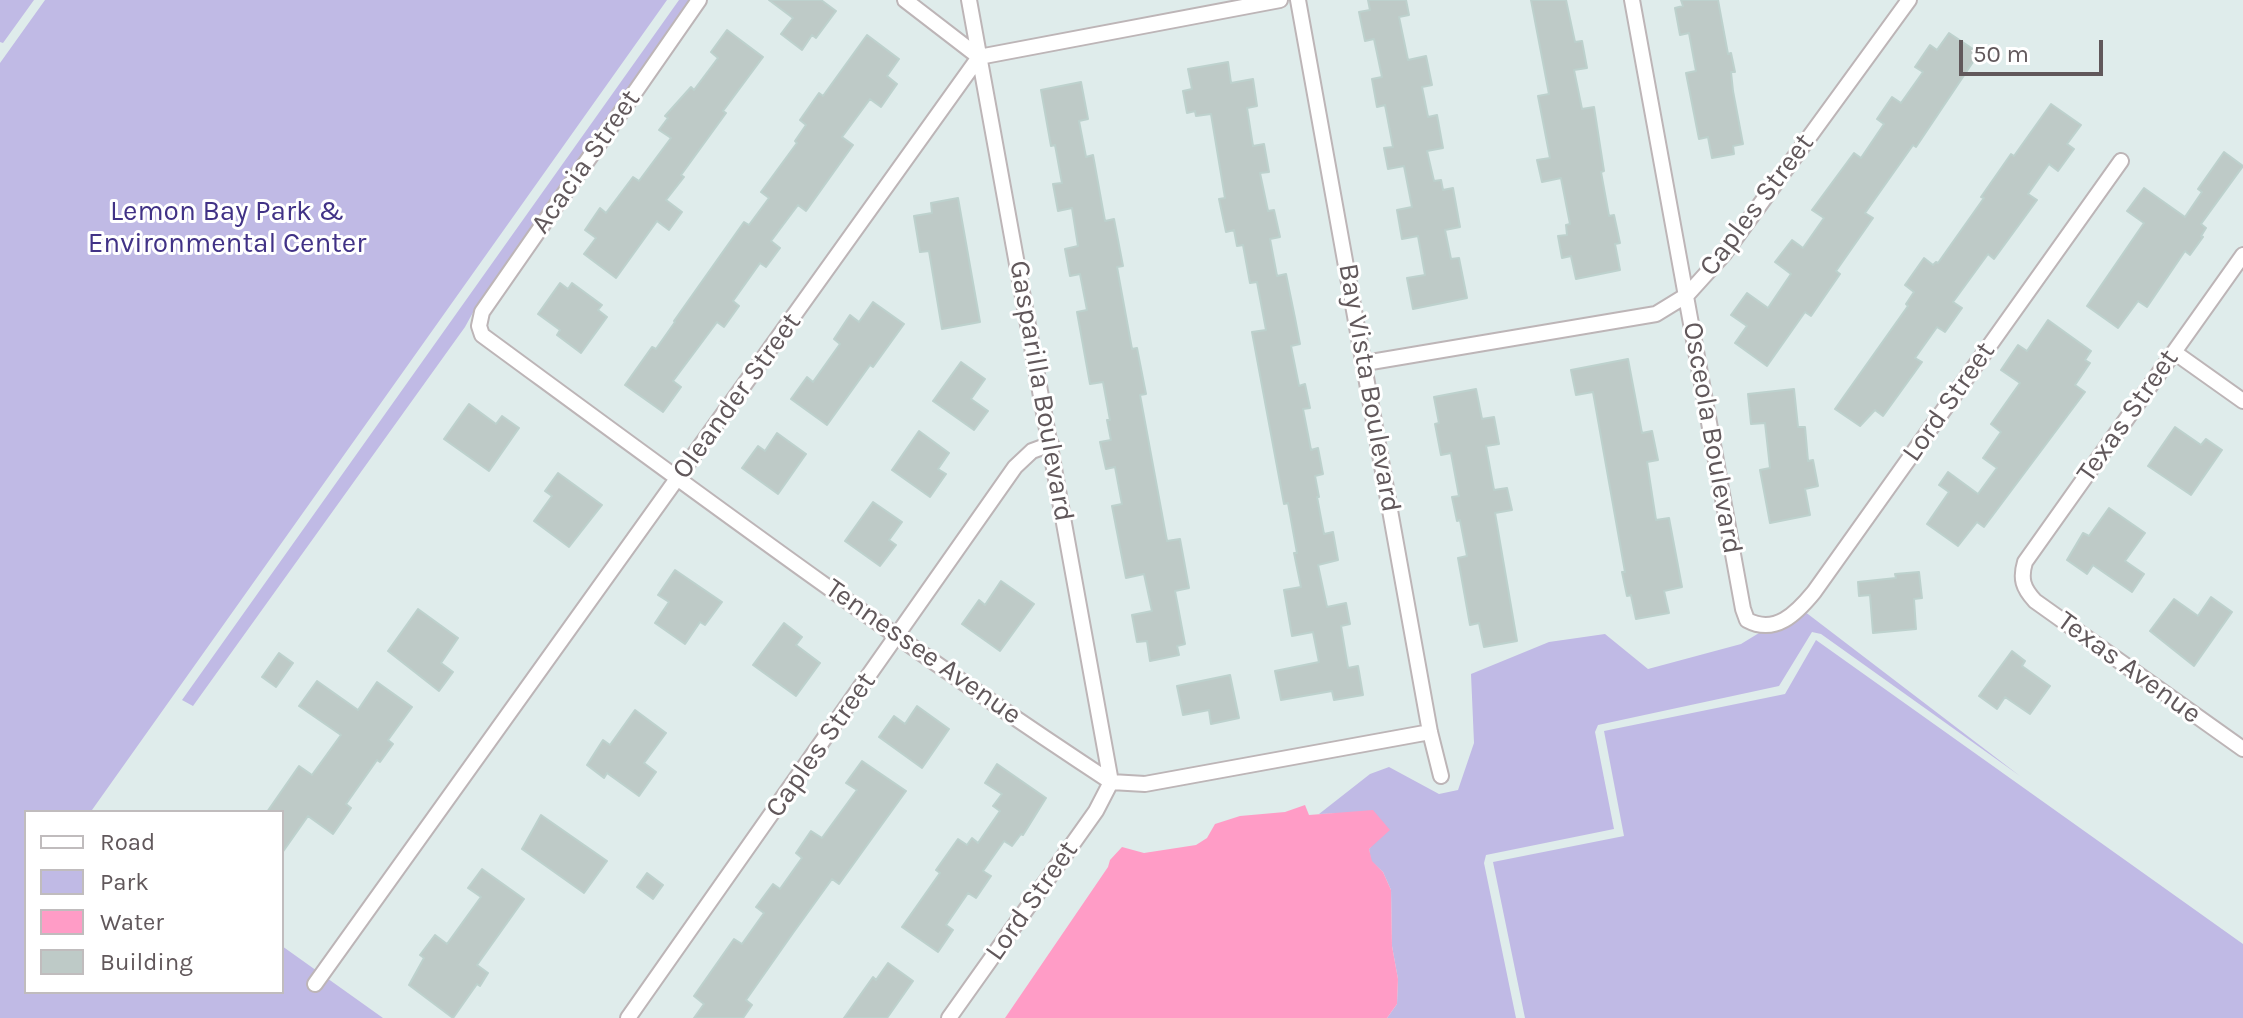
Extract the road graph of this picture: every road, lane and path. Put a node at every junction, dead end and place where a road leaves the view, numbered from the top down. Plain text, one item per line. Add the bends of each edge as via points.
1 (699, 0) edge
2 (905, 0) edge
3 (969, 0) edge
4 (1280, 0) edge
5 (1298, 0) edge
6 (1632, 0) edge
7 (1909, 0) edge
8 (979, 57) junction
9 (2121, 161) dead end
10 (2243, 255) edge
11 (1687, 295) junction
12 (479, 326) joint
13 (2174, 352) junction
14 (1365, 363) junction
15 (2243, 401) edge
16 (1051, 444) junction
17 (678, 479) junction
18 (2022, 580) joint
19 (1764, 627) joint
20 (899, 635) junction
21 (1430, 732) junction
22 (2243, 749) edge
23 (1441, 776) dead end
24 (1111, 782) junction
25 (315, 984) dead end
26 (628, 1018) edge
27 (949, 1018) edge

1 - 12 street, Acacia Street via 482,312
2 - 8 street
3 - 8 street, Gasparilla Boulevard
4 - 8 street
5 - 14 street, Bay Vista Boulevard
6 - 11 street, Osceola Boulevard
7 - 11 street, Caples Street via 1724,254
8 - 16 street, Gasparilla Boulevard
8 - 17 street, Oleander Street
9 - 19 street, Lord Street via 1814,592 1789,618
10 - 13 street, Texas Street
11 - 14 street, Caples Street via 1656,314
11 - 19 street, Osceola Boulevard via 1743,609 1747,620
12 - 17 street, Tennessee Avenue via 482,335
13 - 15 street
13 - 18 street, Texas Street via 2025,562
14 - 21 street, Bay Vista Boulevard
16 - 20 street, Caples Street via 1032,451 1015,467
16 - 24 street, Gasparilla Boulevard
17 - 20 street, Tennessee Avenue
17 - 25 street, Oleander Street
18 - 22 street, Texas Avenue via 2035,601
20 - 24 street, Tennessee Avenue
20 - 26 street, Caples Street
21 - 23 street, Bay Vista Boulevard
21 - 24 street via 1145,784
24 - 27 street, Lord Street via 1096,811

